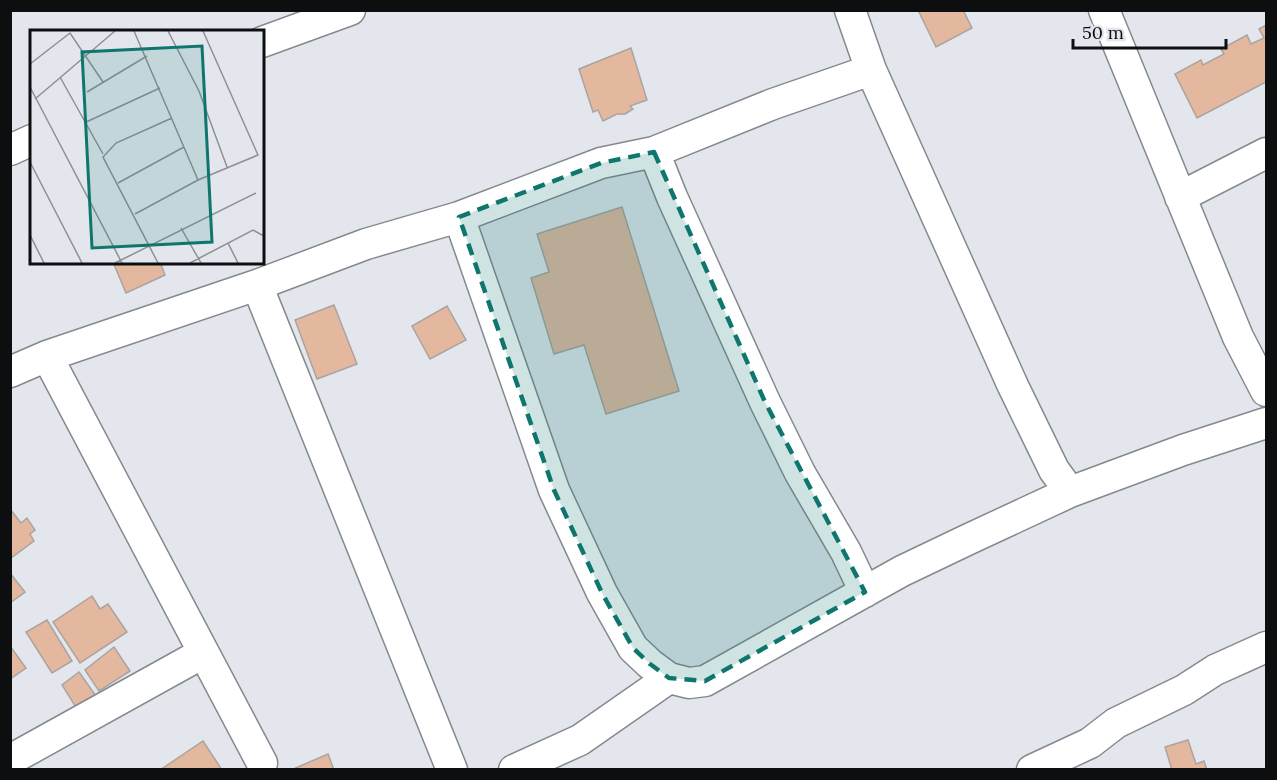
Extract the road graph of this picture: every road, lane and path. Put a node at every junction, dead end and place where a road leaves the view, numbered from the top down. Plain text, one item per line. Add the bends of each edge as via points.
1 (350, 10) edge
2 (850, 10) edge
3 (1104, 10) edge
4 (264, 41) edge
5 (871, 70) junction
6 (30, 141) edge
7 (10, 150) edge
8 (654, 152) junction
9 (1266, 153) edge
10 (1180, 198) junction
11 (459, 217) junction
12 (257, 285) junction
13 (47, 356) junction
14 (10, 372) edge
15 (1266, 391) edge
16 (1266, 423) edge
17 (1070, 492) junction
18 (865, 592) junction
19 (1266, 647) edge
20 (203, 653) junction
21 (669, 678) junction
22 (16, 758) edge
23 (262, 763) dead end
24 (452, 770) edge
25 (514, 770) edge
26 (1032, 770) edge

1 - 4 street
2 - 5 street
3 - 10 street
5 - 8 street
5 - 17 street via 1013,386 1054,470
6 - 7 street
8 - 11 street via 601,164
8 - 18 street via 765,402
9 - 10 street
10 - 15 street via 1238,337
11 - 12 street via 366,244
11 - 21 street via 554,490 602,593 633,648
12 - 13 street
12 - 24 street
13 - 14 street
13 - 20 street
16 - 17 street
17 - 18 street
18 - 21 street via 705,681 689,683
19 - 26 street via 1215,670 1184,690 1116,723 1090,743
20 - 22 street
20 - 23 street
21 - 25 street via 580,740

